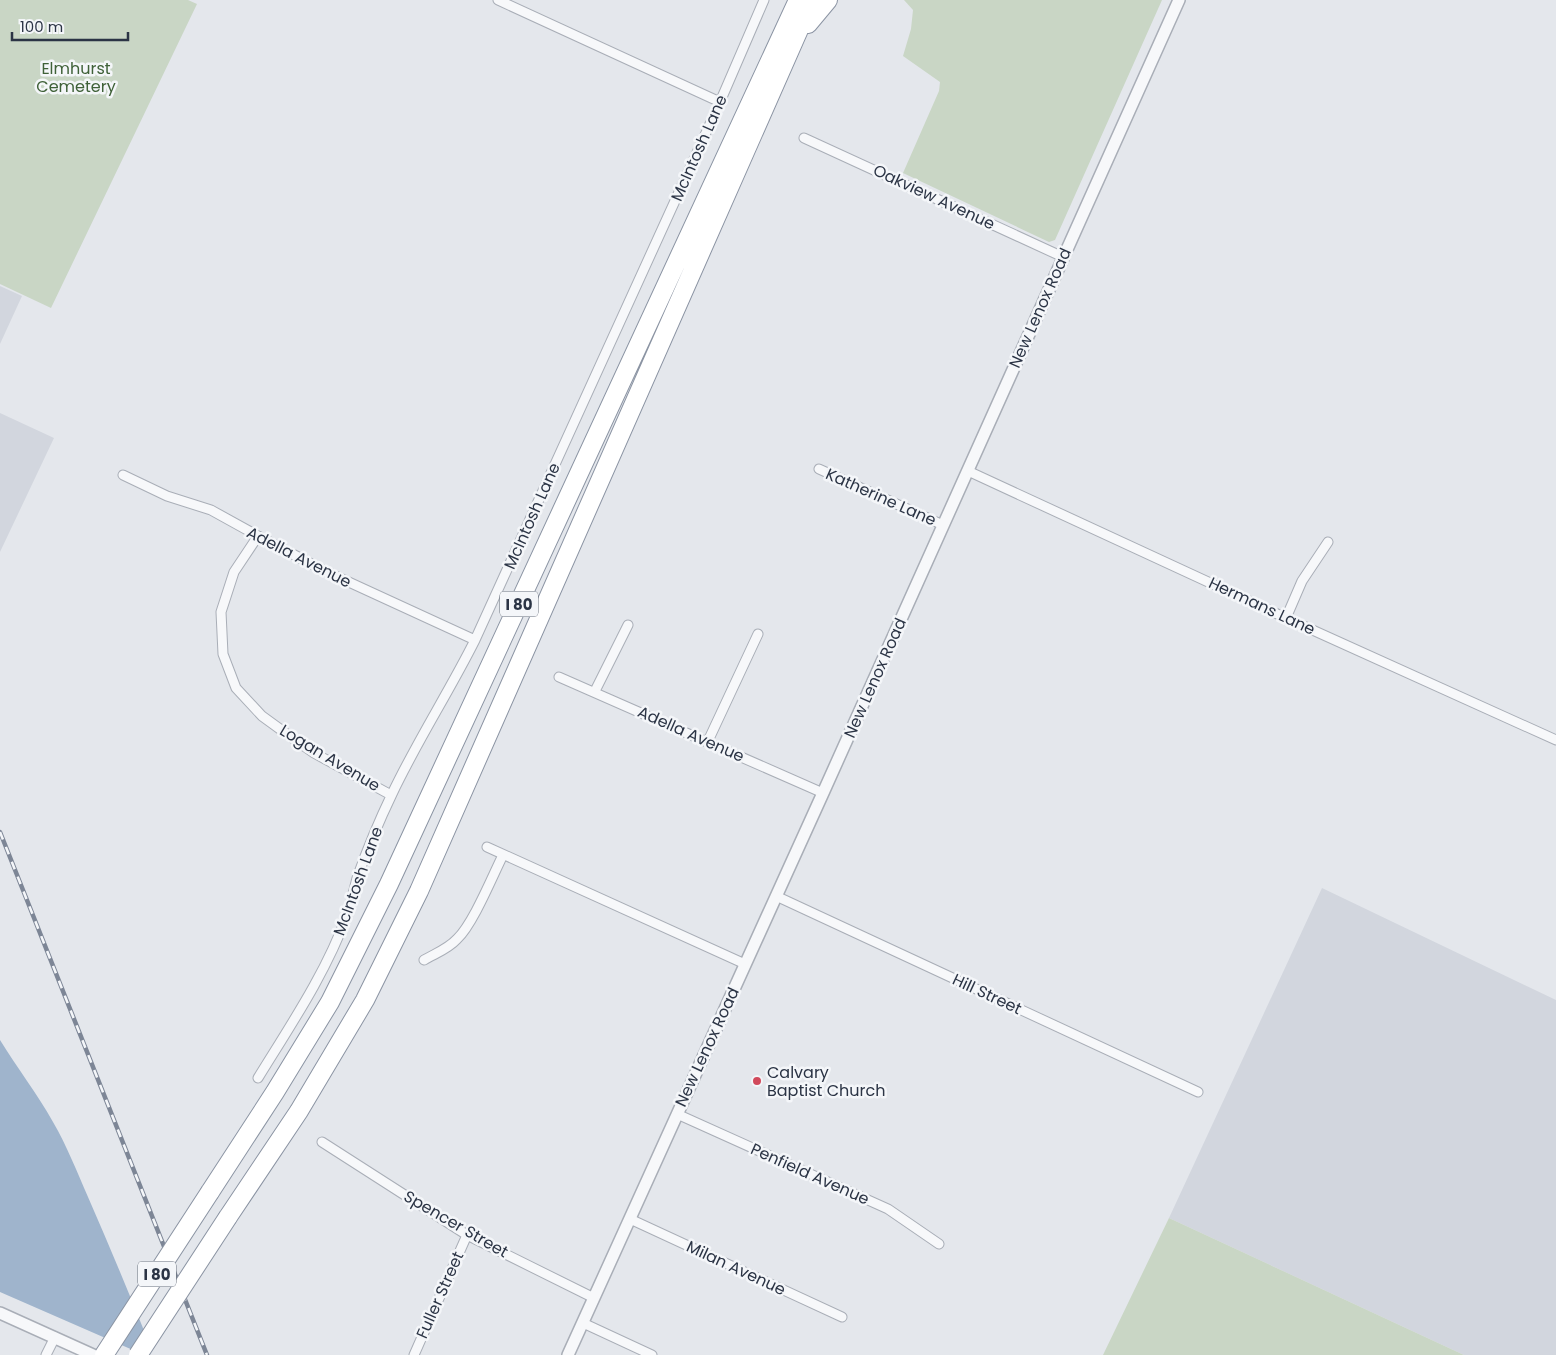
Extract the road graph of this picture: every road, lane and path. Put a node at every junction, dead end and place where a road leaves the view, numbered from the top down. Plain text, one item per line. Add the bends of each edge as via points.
1 (498, 0) edge
2 (764, 0) edge
3 (788, 0) edge
4 (798, 0) edge
5 (812, 0) edge
6 (828, 0) edge
7 (1179, 0) edge
8 (797, 35) junction
9 (768, 65) junction
10 (720, 102) junction
11 (804, 138) dead end
12 (1063, 257) junction
13 (819, 470) dead end
14 (968, 471) junction
15 (123, 475) dead end
16 (943, 525) junction
17 (258, 536) junction
18 (1328, 542) dead end
19 (1286, 618) junction
20 (628, 625) dead end
21 (758, 634) dead end
22 (475, 640) junction
23 (559, 676) dead end
24 (595, 691) junction
25 (1556, 740) edge
26 (708, 741) junction
27 (823, 793) junction
28 (391, 795) junction
29 (487, 847) dead end
30 (503, 855) junction
31 (776, 896) junction
32 (424, 960) dead end
33 (745, 964) junction
34 (258, 1078) dead end
35 (1198, 1092) dead end
36 (676, 1114) junction
37 (322, 1142) dead end
38 (630, 1219) junction
39 (467, 1235) junction
40 (939, 1244) dead end
41 (594, 1298) junction
42 (0, 1313) edge
43 (842, 1317) dead end
44 (583, 1323) junction
45 (55, 1337) junction
46 (46, 1355) edge
47 (94, 1355) edge
48 (104, 1355) edge
49 (138, 1355) edge
50 (414, 1355) edge
51 (568, 1355) edge
52 (652, 1355) edge

1 - 10 street
2 - 10 street, McIntosh Lane
3 - 9 highway
4 - 9 highway, I 80
5 - 8 highway, I 80
6 - 8 highway
7 - 12 street, New Lenox Road
8 - 49 highway, I 80, bridge via 419,892 365,1000 299,1112
9 - 48 highway, I 80, bridge via 389,884 330,1002
10 - 22 street, McIntosh Lane
11 - 12 street, Oakview Avenue
12 - 14 street, New Lenox Road
13 - 16 street, Katherine Lane
14 - 16 street, New Lenox Road
14 - 19 street, Hermans Lane
15 - 17 street, Adella Avenue via 167,496 211,510
16 - 27 street, New Lenox Road
17 - 22 street, Adella Avenue via 327,572
17 - 28 street, Logan Avenue via 234,572 221,612 222,654 236,688 262,716 314,753
18 - 19 street via 1302,581
19 - 25 street, Hermans Lane
20 - 24 street
21 - 26 street
22 - 28 street, McIntosh Lane
23 - 24 street, Adella Avenue
24 - 26 street, Adella Avenue
26 - 27 street, Adella Avenue
27 - 31 street, New Lenox Road
28 - 34 street, McIntosh Lane via 331,953
29 - 30 street
30 - 32 street via 459,938
30 - 33 street
31 - 33 street, New Lenox Road
31 - 35 street, Hill Street
33 - 36 street, New Lenox Road
36 - 38 street, New Lenox Road
36 - 40 street, Penfield Avenue via 888,1209
37 - 39 street, Spencer Street
38 - 41 street, New Lenox Road
38 - 43 street, Milan Avenue
39 - 41 street, Spencer Street
39 - 50 street, Fuller Street
41 - 44 street, New Lenox Road
42 - 45 street
44 - 51 street, New Lenox Road
44 - 52 street
45 - 46 street
45 - 47 street

